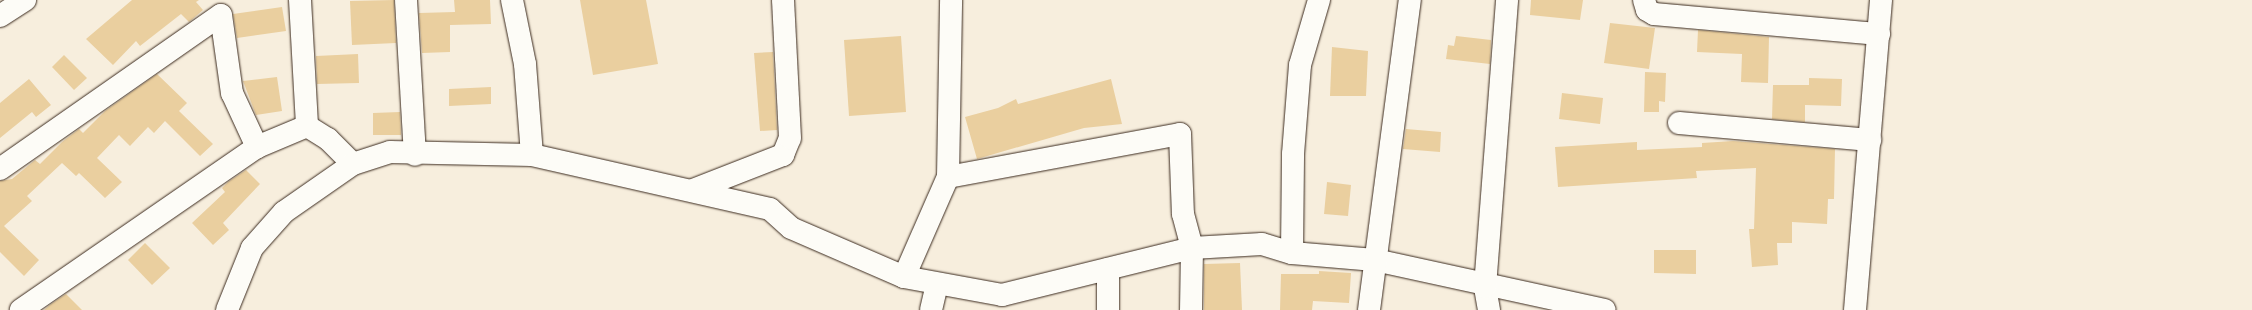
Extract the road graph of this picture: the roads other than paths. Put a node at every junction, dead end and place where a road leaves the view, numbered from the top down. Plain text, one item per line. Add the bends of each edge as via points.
1 (25, 0) edge
2 (300, 0) edge
3 (406, 0) edge
4 (783, 0) edge
5 (951, 0) edge
6 (1319, 0) edge
7 (1410, 0) edge
8 (1507, 0) edge
9 (1644, 0) edge
10 (1881, 0) edge
11 (515, 1) edge
12 (221, 7) edge
13 (0, 16) edge
14 (1878, 34) junction
15 (1679, 123) dead end
16 (307, 126) junction
17 (1870, 140) junction
18 (258, 147) junction
19 (416, 155) junction
20 (532, 155) junction
21 (353, 164) junction
22 (0, 169) edge
23 (948, 178) junction
24 (693, 190) junction
25 (1192, 248) junction
26 (1292, 252) junction
27 (1375, 260) junction
28 (1108, 269) junction
29 (904, 277) junction
30 (937, 285) junction
31 (1485, 287) junction
32 (21, 310) edge
33 (227, 310) edge
34 (931, 310) edge
35 (1108, 310) edge
36 (1191, 310) edge
37 (1369, 310) edge
38 (1490, 310) edge
39 (1604, 310) edge
40 (1855, 310) edge

1 - 13 street
2 - 16 street
3 - 19 street
4 - 24 street via 790,138 783,155
5 - 23 street
6 - 26 street via 1300,65 1293,154
7 - 27 street
8 - 31 street
9 - 14 street via 1647,10 1654,14
10 - 14 street
11 - 20 street via 525,64
12 - 18 street via 232,93
12 - 22 street
14 - 17 street
15 - 17 street
16 - 18 street
16 - 21 street via 328,139
17 - 40 street
18 - 32 street
19 - 20 street
19 - 21 street via 390,152
20 - 24 street
21 - 33 street via 284,212 252,248
23 - 25 street via 1180,134 1183,214
23 - 29 street
24 - 29 street via 770,209 791,228
25 - 26 street via 1262,244
25 - 28 street
25 - 36 street
26 - 27 street
27 - 31 street
27 - 37 street
28 - 30 street via 1002,295
28 - 35 street
29 - 30 street
30 - 34 street
31 - 38 street
31 - 39 street via 1544,294

